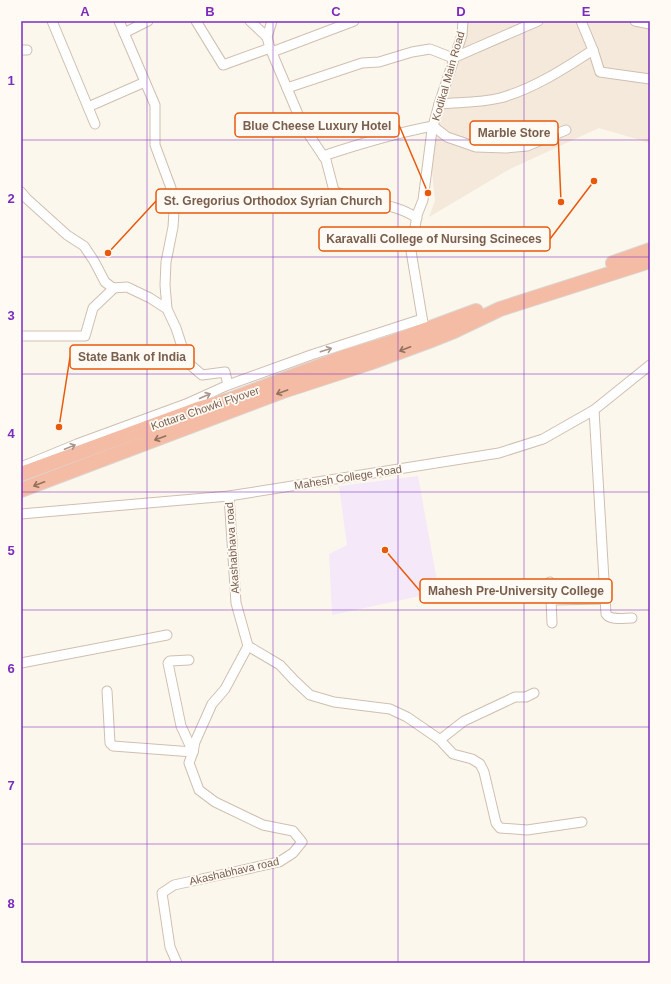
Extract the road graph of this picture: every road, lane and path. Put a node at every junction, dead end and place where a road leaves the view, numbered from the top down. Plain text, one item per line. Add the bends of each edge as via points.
1 (52, 21) edge
2 (119, 21) edge
3 (148, 21) edge
4 (196, 21) edge
5 (250, 21) edge
6 (272, 21) edge
7 (354, 21) edge
8 (463, 21) edge
9 (538, 21) edge
10 (581, 21) edge
11 (636, 21) edge
12 (650, 24) edge
13 (124, 33) junction
14 (267, 37) junction
15 (271, 50) junction
16 (593, 50) junction
17 (453, 58) junction
18 (650, 79) edge
19 (145, 82) junction
20 (287, 88) junction
21 (439, 104) junction
22 (88, 107) junction
23 (95, 124) dead end
24 (433, 126) junction
25 (566, 130) dead end
26 (323, 156) junction
27 (21, 192) edge
28 (416, 218) junction
29 (650, 250) edge
30 (650, 261) edge
31 (114, 288) junction
32 (167, 309) junction
33 (425, 330) junction
34 (21, 336) edge
35 (650, 364) edge
36 (228, 385) junction
37 (594, 410) junction
38 (21, 467) edge
39 (21, 474) edge
40 (21, 490) edge
41 (229, 496) junction
42 (21, 514) edge
43 (550, 582) dead end
44 (604, 599) junction
45 (551, 600) junction
46 (632, 618) dead end
47 (552, 622) dead end
48 (167, 635) dead end
49 (248, 646) junction
50 (189, 660) dead end
51 (21, 663) edge
52 (107, 691) dead end
53 (534, 693) dead end
54 (439, 739) junction
55 (193, 752) junction
56 (582, 822) dead end
57 (177, 963) edge

1 - 22 street
2 - 13 street
3 - 13 street
4 - 15 street via 223,65
5 - 14 street
6 - 14 street
7 - 15 street
8 - 17 street, Kodikal Main Road via 462,35
9 - 17 street
10 - 16 street
11 - 12 street
13 - 19 street
14 - 15 street
15 - 20 street
16 - 18 street via 600,72
16 - 21 street via 567,67 500,98
17 - 20 street via 430,49 412,52 379,62 362,63
17 - 21 street, Kodikal Main Road
19 - 22 street
19 - 32 street via 154,106 155,144 171,188 174,211 166,262
20 - 26 street via 303,126
21 - 24 street, Kodikal Main Road
22 - 23 street
24 - 25 street via 447,137 476,147 506,148 527,146
24 - 26 street
24 - 28 street, Kodikal Main Road via 423,200
26 - 28 street via 334,191 408,212
27 - 31 street via 67,235 84,246 105,282
28 - 33 street, Kodikal Main Road via 410,245
29 - 33 highway via 505,299
30 - 33 highway via 500,309 454,331
31 - 32 street via 127,288
31 - 34 street via 92,308 85,336
32 - 36 street via 187,362 202,375 225,372
36 -> 33 street via 311,355
33 - 39 highway, Kottara Chowki Flyover
33 -> 40 highway via 372,362 283,391
35 - 37 street, Mahesh College Road
38 -> 36 street via 186,404
37 - 41 street, Mahesh College Road via 543,439 499,454
37 - 44 street
41 - 42 street, Mahesh College Road
41 - 49 street, Akashabhava road via 236,603
43 - 45 street
44 - 45 street
44 - 46 street via 608,617
45 - 47 street
48 - 51 street
49 - 54 street via 280,665 310,695 334,702 390,709 407,717
49 - 55 street, Akashabhava road via 224,689 212,704
50 - 55 street via 168,663 181,726
52 - 55 street via 110,743 113,746
53 - 54 street via 526,697 516,697 464,721
54 - 56 street via 453,754 480,764 496,823 500,828 527,830
55 - 57 street, Akashabhava road via 189,763 199,790 215,802 263,824 293,831 302,842 294,853 279,862 174,885 162,894 170,947

